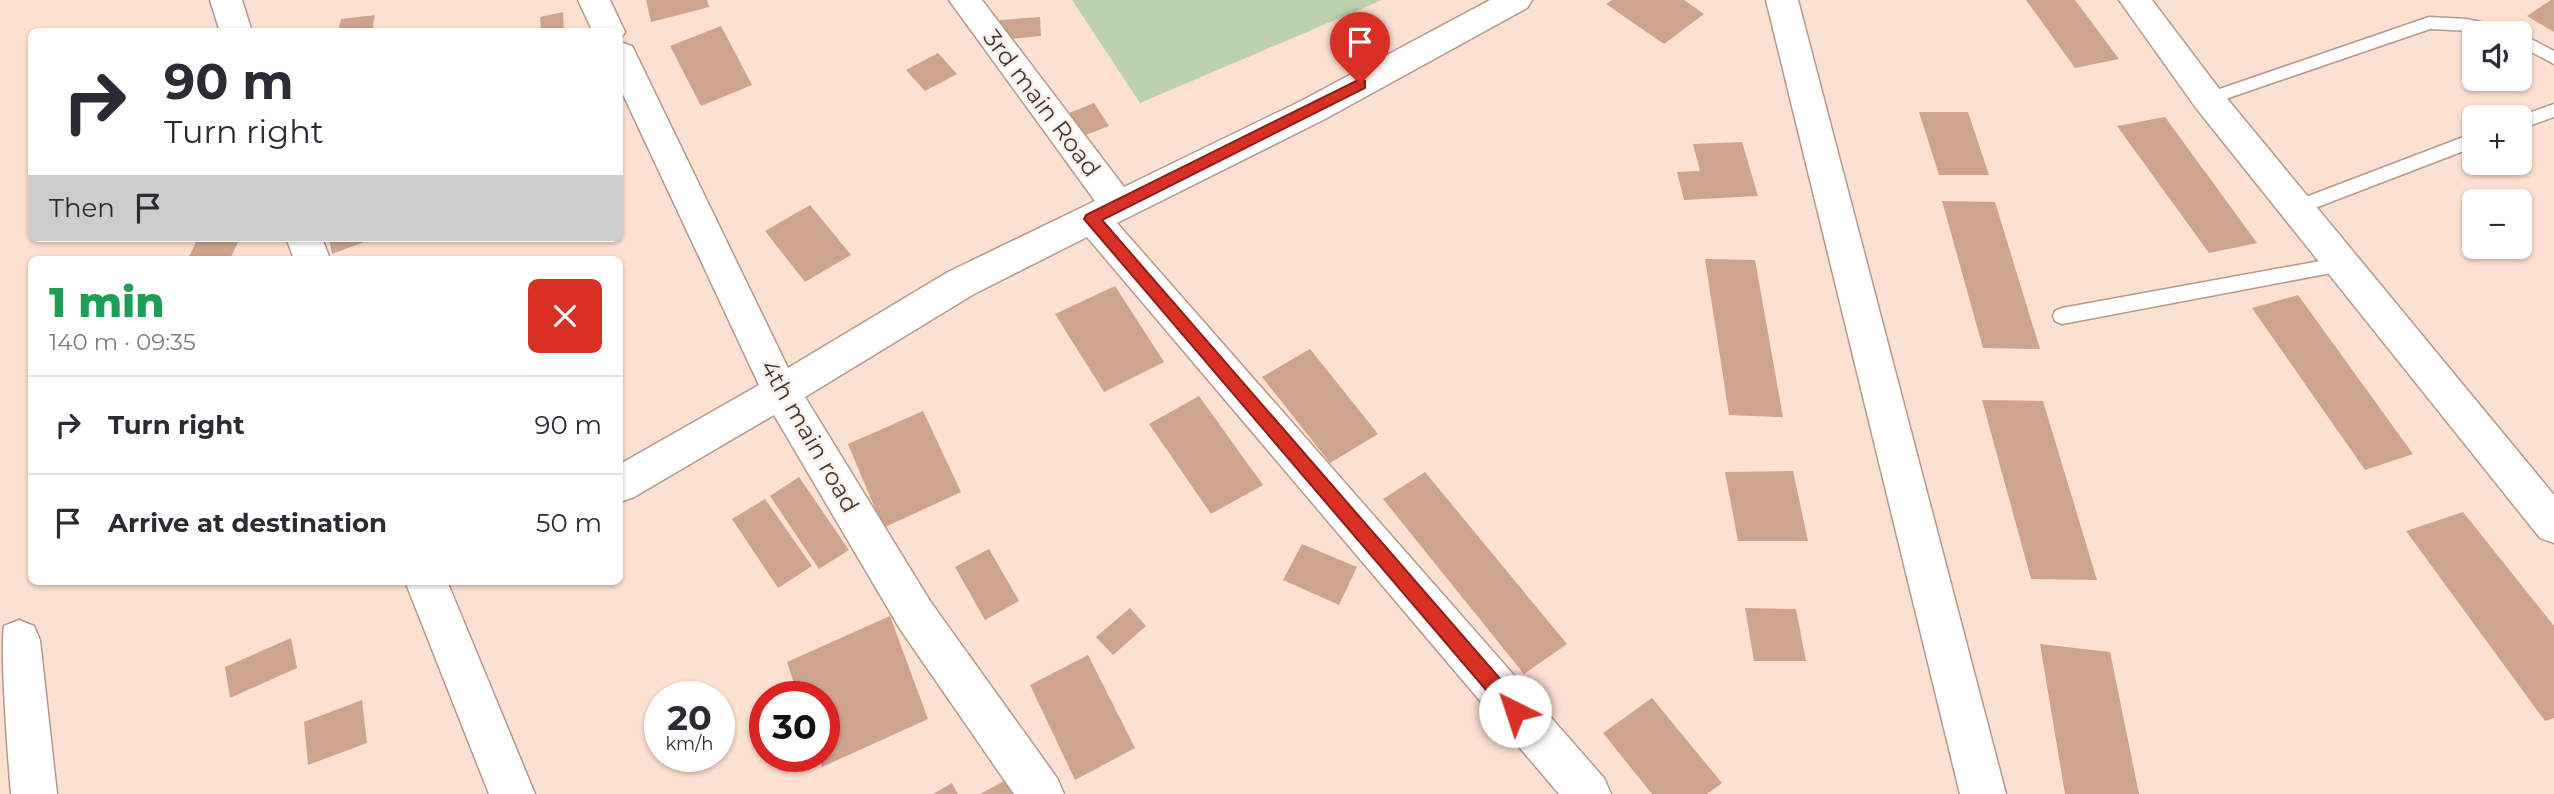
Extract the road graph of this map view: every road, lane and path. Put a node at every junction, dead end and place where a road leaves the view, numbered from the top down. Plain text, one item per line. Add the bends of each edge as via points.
1 (226, 0) edge
2 (594, 0) edge
3 (965, 0) edge
4 (1516, 0) edge
5 (1782, 0) edge
6 (2135, 0) edge
7 (2462, 24) edge
8 (235, 28) edge
9 (607, 28) edge
10 (2532, 46) edge
11 (2554, 58) edge
12 (623, 60) edge
13 (2208, 99) junction
14 (2554, 110) edge
15 (2532, 118) edge
16 (2462, 145) edge
17 (2297, 208) junction
18 (1105, 212) junction
19 (2342, 264) junction
20 (2062, 316) dead end
21 (781, 392) junction
22 (623, 482) edge
23 (2551, 514) edge
24 (433, 585) edge
25 (19, 640) dead end
26 (34, 794) edge
27 (512, 794) edge
28 (1041, 794) edge
29 (1588, 794) edge
30 (1983, 794) edge

1 - 8 street
2 - 9 street
3 - 18 street, 3rd main Road
4 - 18 street via 1313,110
5 - 30 street
6 - 13 street
7 - 13 lane via 2429,23
10 - 11 lane
12 - 21 street, 4th main road
13 - 17 street
14 - 15 lane
16 - 17 lane
17 - 19 street
18 - 21 street via 961,283
18 - 29 street, 3rd main Road
19 - 20 lane
19 - 23 street
21 - 22 street
21 - 28 street, 4th main road via 915,615
24 - 27 street
25 - 26 street

